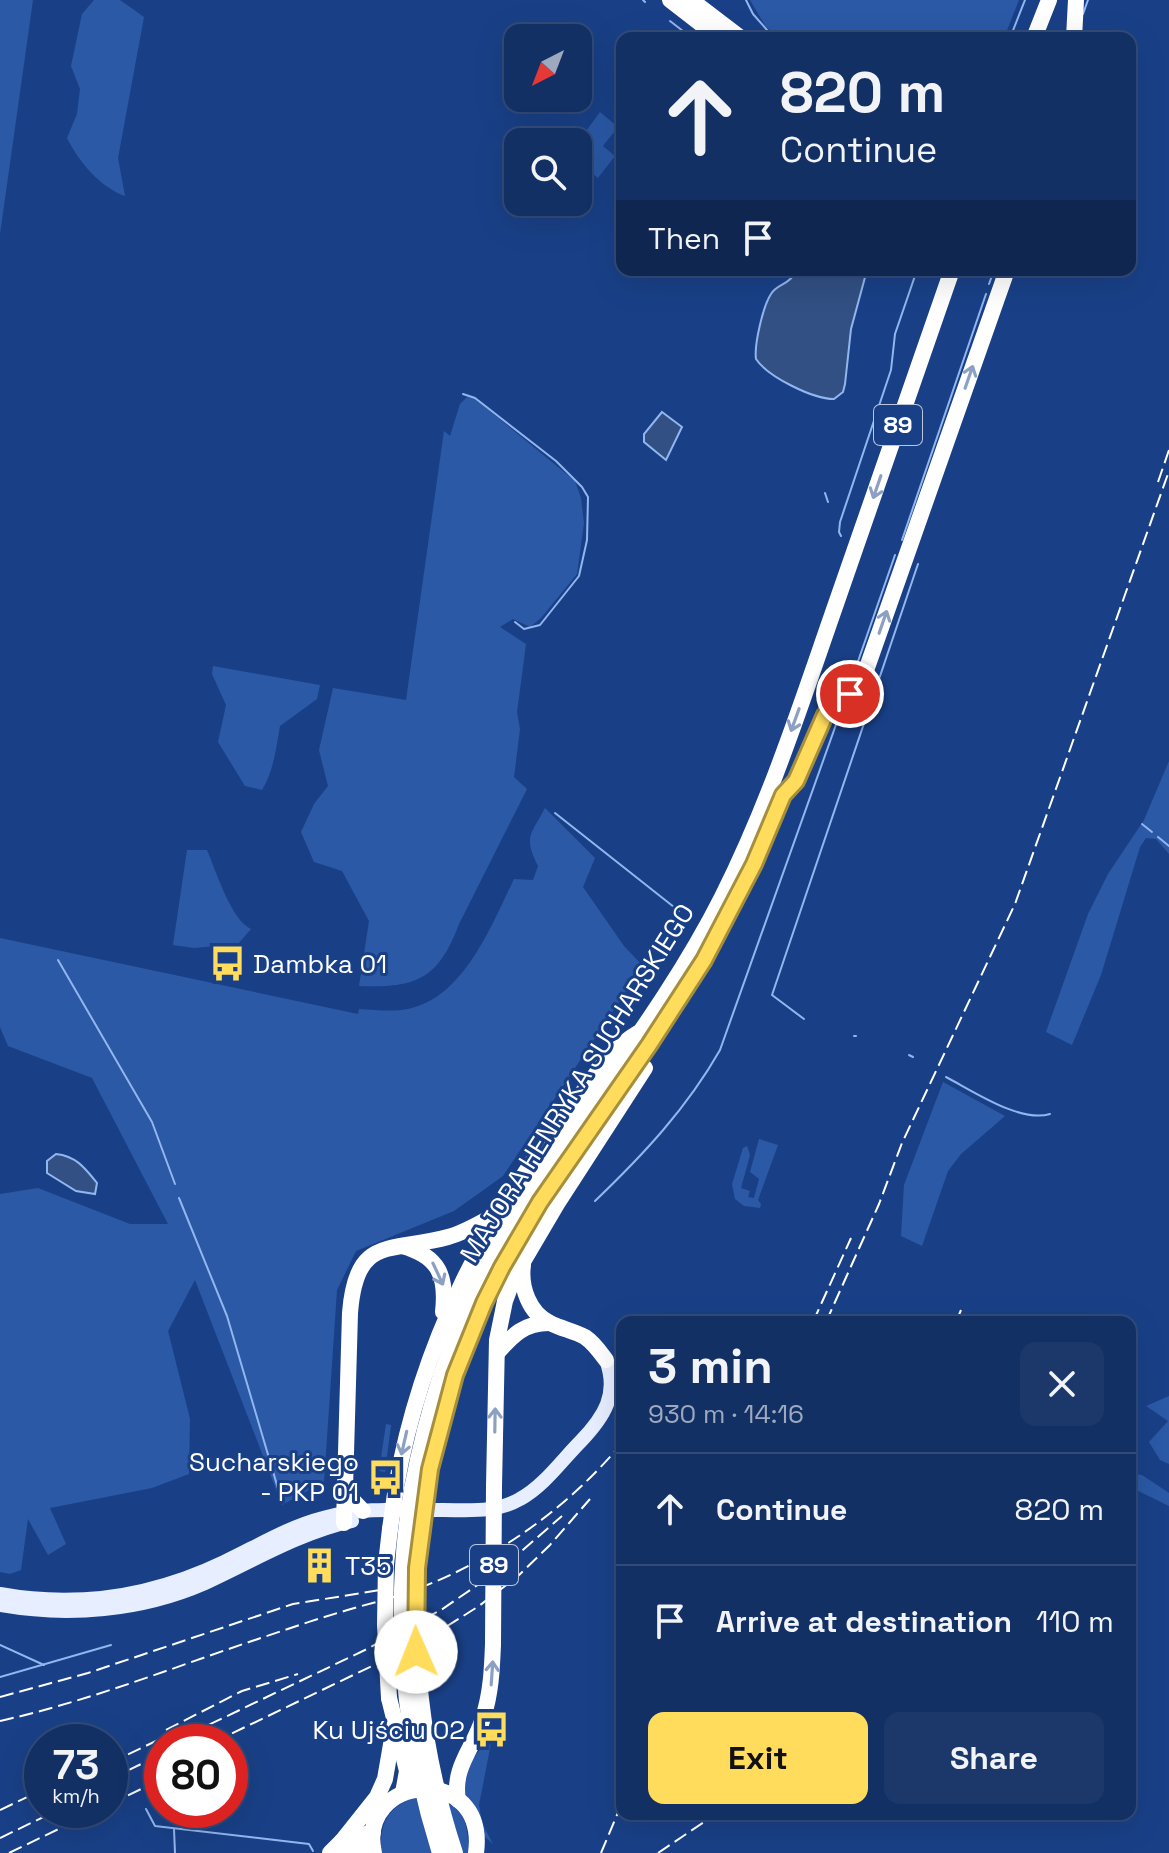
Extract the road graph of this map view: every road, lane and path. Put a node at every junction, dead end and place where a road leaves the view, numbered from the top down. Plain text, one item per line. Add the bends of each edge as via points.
1 (670, 0) edge
2 (691, 0) edge
3 (1049, 0) edge
4 (1076, 0) edge
5 (711, 32) edge
6 (733, 32) edge
7 (1036, 32) edge
8 (1074, 32) edge
9 (942, 276) edge
10 (950, 276) edge
11 (1005, 276) edge
12 (943, 296) junction
13 (646, 1038) junction
14 (499, 1213) junction
15 (400, 1246) junction
16 (523, 1259) junction
17 (442, 1323) junction
18 (549, 1323) junction
19 (497, 1353) junction
20 (606, 1360) joint
21 (411, 1489) junction
22 (344, 1491) junction
23 (363, 1511) junction
24 (383, 1512) junction
25 (343, 1519) junction
26 (0, 1594) edge
27 (0, 1605) edge
28 (394, 1727) junction
29 (403, 1793) junction
30 (458, 1800) junction
31 (373, 1844) edge
32 (339, 1849) edge
33 (440, 1853) edge
34 (455, 1853) edge
35 (476, 1853) edge

1 - 5 highway
2 - 6 highway
3 - 7 highway
4 - 8 highway
9 - 12 highway
10 - 12 highway, MAJORA HENRYKA SUCHARSKIEGO / 89
13 -> 11 highway, MAJORA HENRYKA SUCHARSKIEGO / 89 via 704,960 831,706 844,696 857,696
12 -> 13 highway, MAJORA HENRYKA SUCHARSKIEGO / 89 via 768,795 721,899
13 - 14 highway, 89 via 620,1043
13 - 16 highway, 89 via 647,1065
13 - 21 highway, MAJORA HENRYKA SUCHARSKIEGO via 493,1285
14 - 15 highway via 462,1232
14 - 17 highway, 89
15 -> 17 highway via 423,1254 437,1268 445,1293
15 - 22 highway via 368,1258 353,1286
16 - 18 highway via 526,1295
16 - 19 highway, 89 via 505,1301
17 -> 21 highway, 89 via 413,1407
18 - 19 highway via 521,1329
18 - 20 highway via 587,1338
30 -> 19 highway, 89, bridge via 456,1776 488,1702
20 - 24 main road via 611,1386 603,1415 529,1494 492,1509
21 - 28 highway, 89, bridge via 385,1585
21 - 33 highway, MAJORA HENRYKA SUCHARSKIEGO, bridge via 402,1588 405,1688 416,1764
21 - 34 highway, MAJORA HENRYKA SUCHARSKIEGO, bridge via 418,1680 430,1760
22 - 23 highway
22 - 25 highway
23 - 24 main road
23 - 25 main road
24 - 25 main road
25 - 26 main road via 305,1523 199,1573 148,1590 68,1600
25 - 27 main road via 201,1584 149,1601 75,1611
28 - 29 highway via 407,1771
28 - 32 highway, 89 via 377,1797
29 - 30 highway via 431,1788
29 - 31 highway via 387,1804
30 - 35 highway via 476,1825
31 - 32 highway

